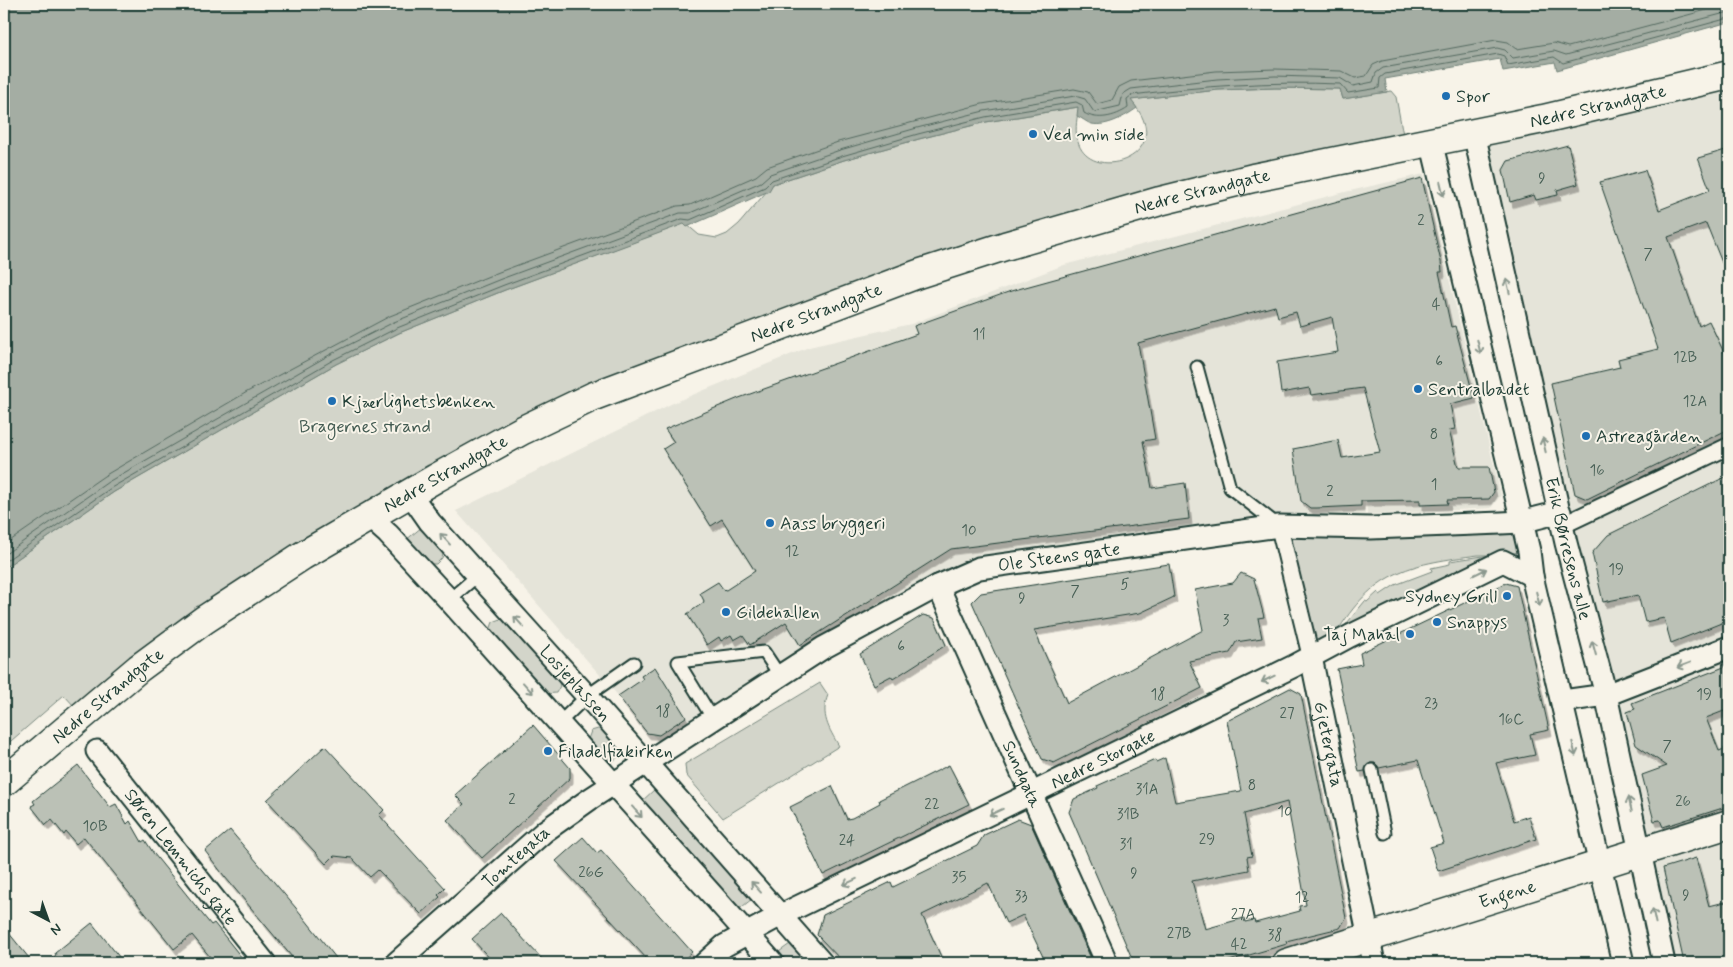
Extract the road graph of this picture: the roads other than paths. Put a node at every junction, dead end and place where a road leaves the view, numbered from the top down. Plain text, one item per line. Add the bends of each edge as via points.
1 (1727, 81) edge
2 (1474, 133) junction
3 (1431, 141) junction
4 (1197, 367) dead end
5 (1729, 446) edge
6 (410, 492) junction
7 (368, 516) junction
8 (1561, 518) junction
9 (1521, 522) junction
10 (1279, 526) junction
11 (478, 575) junction
12 (1532, 576) junction
13 (938, 586) junction
14 (449, 600) junction
15 (1729, 647) edge
16 (1312, 657) junction
17 (634, 663) dead end
18 (780, 676) junction
19 (1606, 695) junction
20 (587, 696) junction
21 (1563, 701) junction
22 (713, 718) junction
23 (559, 723) junction
24 (96, 751) dead end
25 (646, 763) junction
26 (1372, 770) dead end
27 (4, 782) edge
28 (612, 785) junction
29 (1032, 794) junction
30 (1729, 824) edge
31 (1385, 832) dead end
32 (1641, 852) junction
33 (1601, 864) junction
34 (781, 915) junction
35 (748, 934) junction
36 (1372, 950) edge
37 (265, 963) edge
38 (396, 963) edge
39 (705, 963) edge
40 (773, 963) edge
41 (822, 963) edge
42 (1107, 963) edge
43 (1287, 963) edge
44 (1623, 963) edge
45 (1664, 963) edge

1 - 2 street, Nedre Strandgate
2 - 3 street, Nedre Strandgate
8 -> 2 street, Erik Børresens alle
3 - 6 street, Nedre Strandgate via 1160,201 918,274 594,396 523,430
3 -> 9 street
4 - 10 lane via 1230,488
5 - 8 street
6 - 7 street, Nedre Strandgate
11 -> 6 street, Losjeplassen via 430,522
7 - 14 street
7 - 27 street, Nedre Strandgate via 204,620 139,668
8 - 9 street, Ole Steens gate
19 -> 8 street, Erik Børresens alle
9 - 10 street, Ole Steens gate via 1371,528
9 - 12 street
10 - 13 street, Ole Steens gate via 979,568
10 - 16 street, Gjetergata
11 - 14 lane
20 -> 11 street, Losjeplassen
16 -> 12 street, Nedre Storgate via 1503,561
12 -> 21 street
13 - 18 street, Ole Steens gate via 824,648
13 - 29 street, Sundgata
14 -> 23 street
15 -> 19 street
16 -> 29 street, Nedre Storgate
16 - 36 street, Gjetergata
17 - 20 lane
18 - 22 street, Ole Steens gate
18 - 22 lane via 764,652 678,662
19 - 21 street
32 -> 19 street, Erik Børresens alle
20 - 23 lane
20 - 25 street, Losjeplassen
21 -> 33 street
22 - 25 street, Ole Steens gate
23 - 28 street
24 - 37 street, Søren Lemmichs gate
25 - 28 street, Tomtegata
34 -> 25 street, Losjeplassen
26 - 31 lane
28 -> 35 street
28 - 38 street, Tomtegata via 545,831
29 -> 34 street, Nedre Storgate
29 - 42 street, Sundgata
30 - 32 street, Engene
32 - 33 street, Engene
45 -> 32 street, Erik Børresens alle
33 - 36 street, Engene
33 - 44 street
34 - 35 street, Nedre Storgate
34 - 41 street, Losjeplassen
35 - 39 street, Nedre Storgate via 724,946
35 - 40 street
36 - 43 street, Engene

